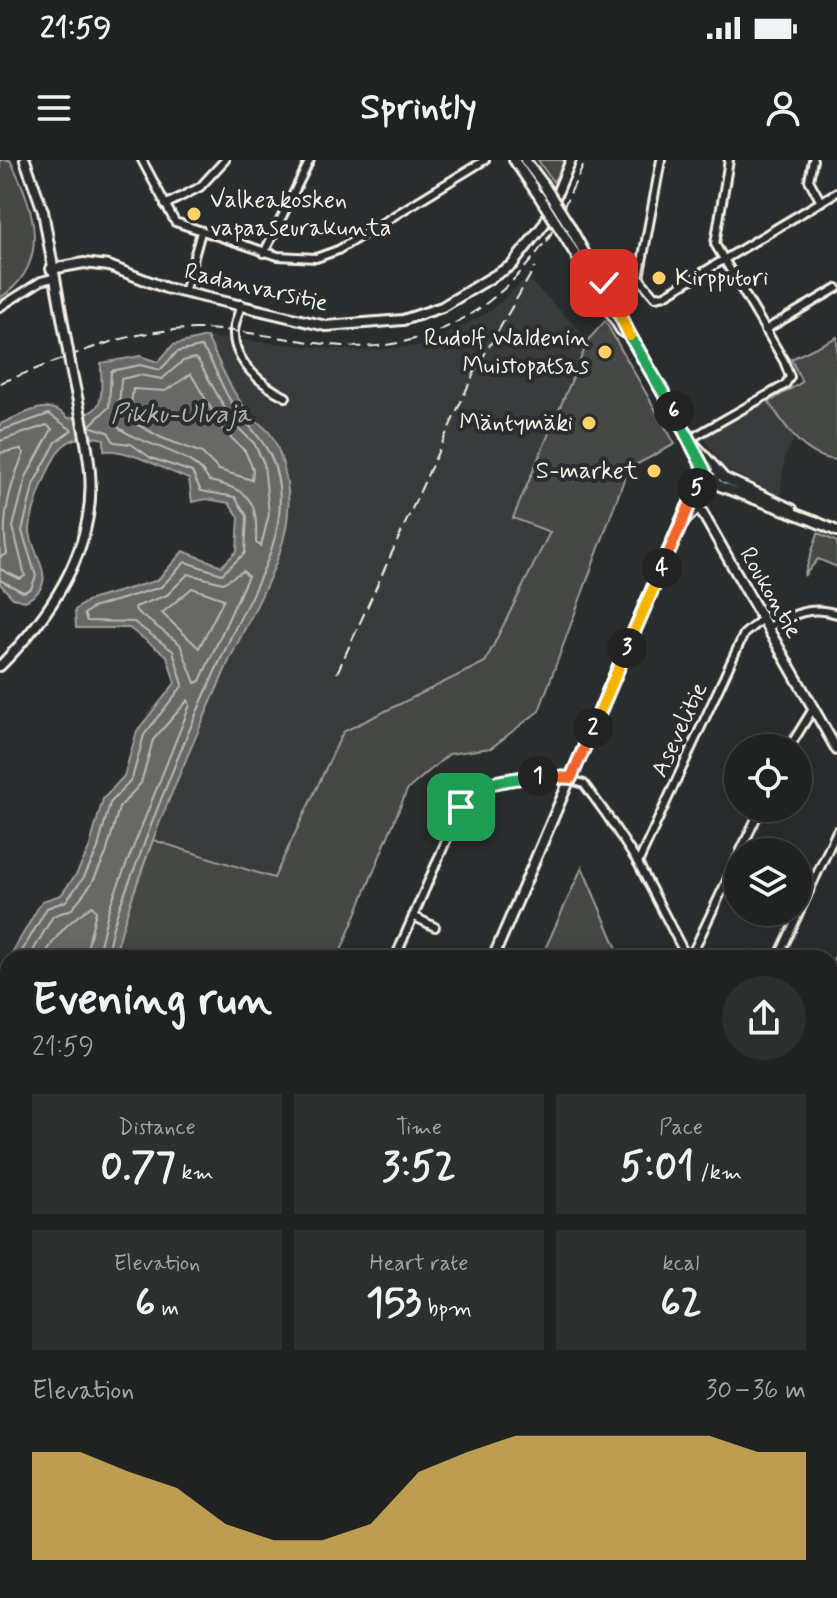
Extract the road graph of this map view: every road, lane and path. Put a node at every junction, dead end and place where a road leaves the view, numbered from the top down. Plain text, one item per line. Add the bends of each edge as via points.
1 (25, 160) edge
2 (142, 160) edge
3 (225, 160) edge
4 (310, 160) edge
5 (485, 160) edge
6 (514, 160) edge
7 (525, 160) edge
8 (571, 160) edge
9 (661, 160) edge
10 (729, 160) edge
11 (813, 160) edge
12 (837, 192) edge
13 (821, 202) junction
14 (165, 205) junction
15 (201, 232) junction
16 (264, 253) junction
17 (723, 261) junction
18 (52, 274) junction
19 (639, 278) junction
20 (837, 288) edge
21 (184, 293) junction
22 (609, 297) junction
23 (241, 304) junction
24 (0, 307) edge
25 (765, 330) junction
26 (286, 397) dead end
27 (691, 440) junction
28 (709, 469) junction
29 (714, 482) junction
30 (690, 500) junction
31 (699, 507) junction
32 (817, 522) junction
33 (680, 526) junction
34 (837, 531) edge
35 (837, 614) edge
36 (762, 619) junction
37 (767, 628) junction
38 (0, 666) edge
39 (813, 709) junction
40 (798, 734) edge
41 (837, 750) edge
42 (571, 778) junction
43 (837, 831) edge
44 (638, 863) junction
45 (724, 886) edge
46 (413, 916) junction
47 (435, 927) dead end
48 (398, 950) edge
49 (496, 950) edge
50 (685, 950) edge
51 (693, 950) edge
52 (782, 950) edge

1 - 18 street via 38,189
2 - 14 street
3 - 14 street via 200,187
4 - 16 street
5 - 16 street via 327,255 303,260
6 - 22 street, bridge
7 - 22 street, bridge
8 - 23 street, Radanvarsitie via 544,224 512,265 442,307 403,320 336,326 305,323
9 - 19 street
10 - 17 street via 715,236
11 - 13 street via 809,180
12 - 13 street
13 - 17 street
14 - 15 street via 175,222
15 - 16 street
15 - 21 street
17 - 19 street via 660,297
17 - 25 street
18 - 21 street, Radanvarsitie via 96,264
18 - 24 street
18 - 38 street, bridge via 87,446 91,491 80,551 69,577
19 - 22 street
20 - 25 street
21 - 23 street, Radanvarsitie
22 - 27 street via 621,330
23 - 26 street via 234,332 238,351 257,378
25 - 27 street via 788,369 788,382
27 - 28 street
28 - 29 street
28 - 30 street
28 - 32 street
29 - 31 street
29 - 32 street
30 - 31 street, Roukontie
30 - 33 street
31 - 33 street
31 - 36 street, Roukontie
32 - 34 street
33 - 42 street
35 - 37 street via 817,608
36 - 37 street, Roukontie
36 - 44 street, Asevelitie via 744,634
37 - 39 street, Roukontie
39 - 40 street
39 - 41 street, Roukontie
42 - 44 street via 584,784
42 - 46 street via 553,774 489,784 463,802
42 - 49 street
43 - 52 street
44 - 50 street
45 - 51 street
46 - 47 street
46 - 48 street

